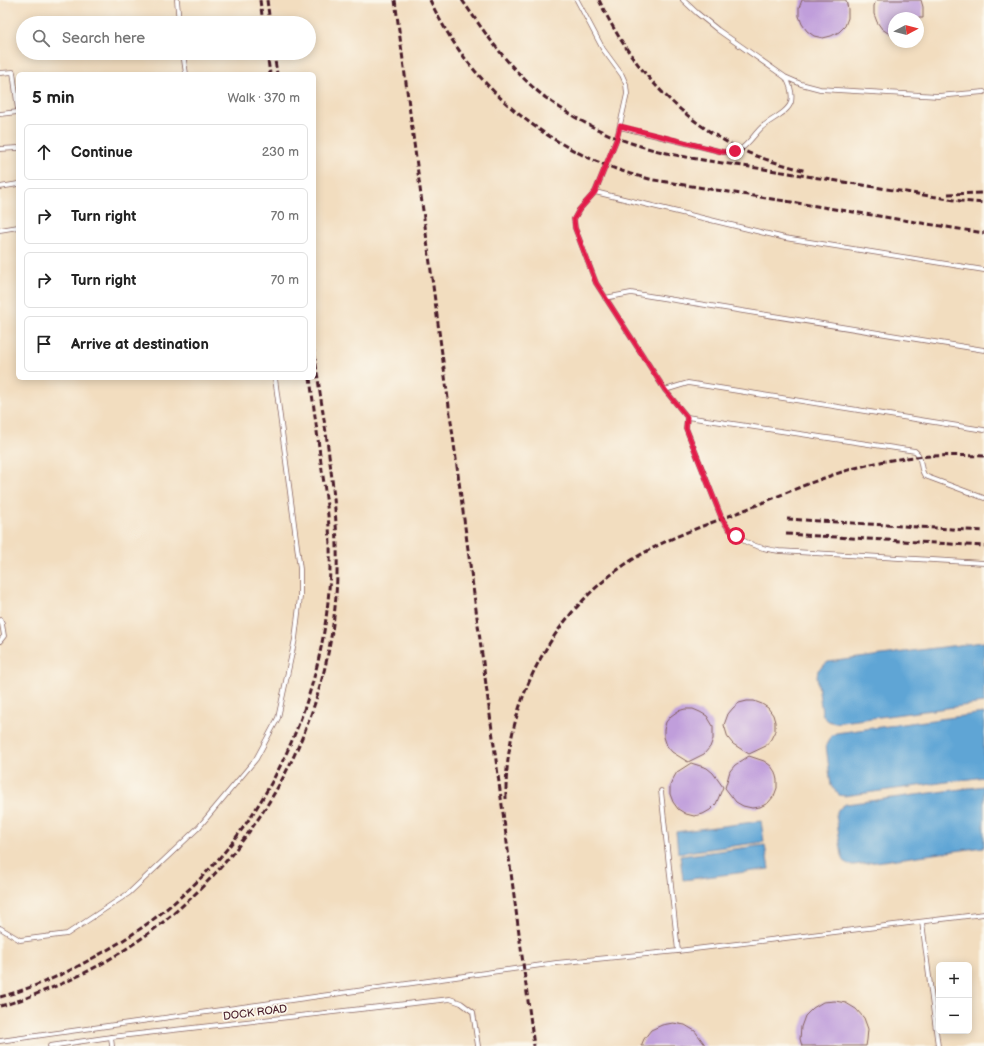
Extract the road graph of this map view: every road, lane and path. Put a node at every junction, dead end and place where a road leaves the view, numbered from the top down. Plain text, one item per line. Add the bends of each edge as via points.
1 (177, 0) edge
2 (578, 0) edge
3 (683, 0) edge
4 (178, 16) edge
5 (184, 60) edge
6 (186, 72) edge
7 (0, 73) edge
8 (785, 77) junction
9 (984, 92) edge
10 (16, 95) edge
11 (16, 111) edge
12 (0, 114) edge
13 (620, 126) junction
14 (16, 148) edge
15 (0, 149) edge
16 (16, 184) edge
17 (0, 187) edge
18 (595, 192) junction
19 (16, 227) edge
20 (0, 230) edge
21 (984, 270) edge
22 (605, 298) junction
23 (984, 350) edge
24 (275, 380) edge
25 (665, 390) junction
26 (687, 417) junction
27 (984, 430) edge
28 (984, 498) edge
29 (984, 563) edge
30 (0, 620) edge
31 (0, 641) edge
32 (661, 790) dead end
33 (984, 914) edge
34 (922, 922) junction
35 (0, 928) edge
36 (678, 951) junction
37 (111, 1038) junction
38 (0, 1040) edge
39 (50, 1046) edge
40 (112, 1046) edge
41 (478, 1046) edge
42 (938, 1046) edge

1 - 4 lane
2 - 13 lane via 603,49 626,84 627,94
3 - 8 lane via 718,30
5 - 6 lane
7 - 10 lane via 13,72
8 - 9 lane via 820,89 938,96
8 - 13 lane via 791,95 791,103 787,109 765,124 735,151 723,152
11 - 12 lane
13 - 18 lane
14 - 15 lane
16 - 17 lane
18 - 21 lane via 785,238
18 - 22 lane via 574,219 596,283
19 - 20 lane
22 - 23 lane via 631,293
22 - 25 lane
24 - 35 lane via 300,569 295,639 278,718 256,759 199,827 129,893 67,934 20,940
25 - 26 lane
25 - 27 lane via 688,383
26 - 28 lane via 915,451 919,455 925,476
26 - 29 lane via 686,428 722,519 730,530 747,543 779,552
30 - 31 lane via 4,636
32 - 36 lane
33 - 34 lane
34 - 36 lane
34 - 42 lane
36 - 38 lane via 556,963
37 - 39 lane, DOCK ROAD
37 - 40 lane
37 - 41 lane, DOCK ROAD via 450,999 473,1012

